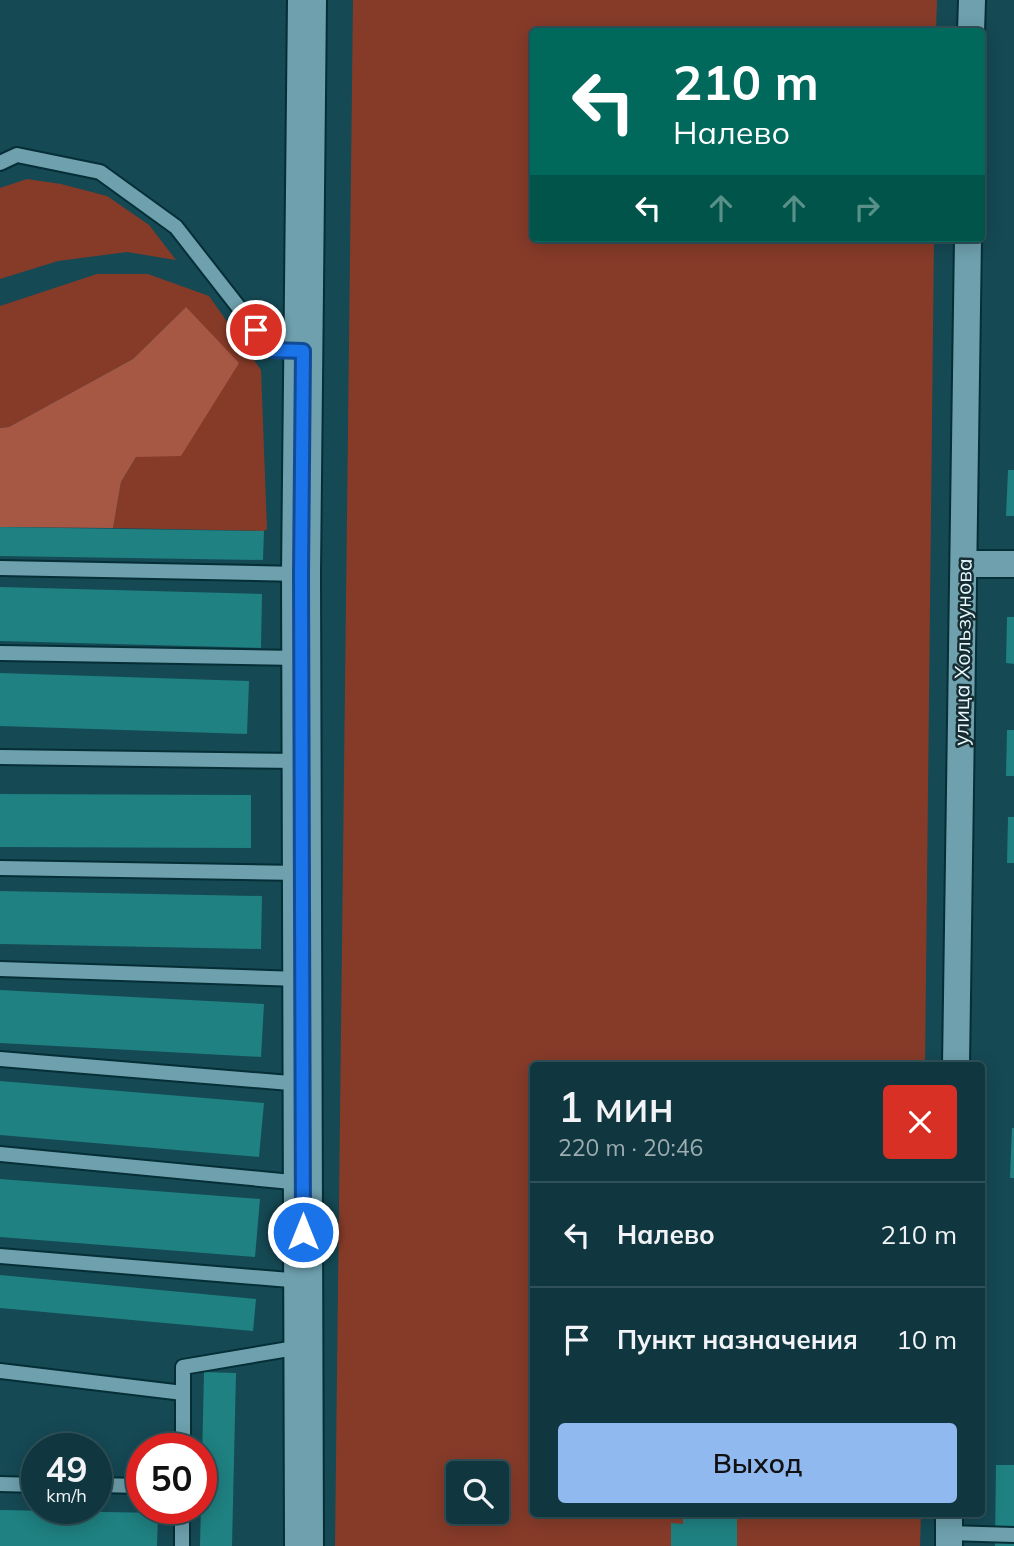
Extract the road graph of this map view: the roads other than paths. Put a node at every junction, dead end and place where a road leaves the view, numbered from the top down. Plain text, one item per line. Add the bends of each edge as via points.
1 (307, 0) edge
2 (972, 0) edge
3 (971, 28) edge
4 (0, 163) edge
5 (968, 242) edge
6 (303, 351) junction
7 (964, 564) junction
8 (1014, 564) edge
9 (0, 568) edge
10 (301, 574) junction
11 (0, 653) edge
12 (301, 658) junction
13 (0, 757) edge
14 (302, 761) junction
15 (0, 868) edge
16 (302, 873) junction
17 (0, 969) edge
18 (302, 979) junction
19 (0, 1059) edge
20 (956, 1062) edge
21 (303, 1084) junction
22 (0, 1154) edge
23 (303, 1183) junction
24 (0, 1256) edge
25 (303, 1281) junction
26 (304, 1347) junction
27 (0, 1371) edge
28 (183, 1393) junction
29 (183, 1433) edge
30 (0, 1484) edge
31 (21, 1485) edge
32 (182, 1524) edge
33 (949, 1531) edge
34 (1014, 1535) edge
35 (182, 1546) edge
36 (304, 1546) edge

1 - 6 main road
2 - 3 street
4 - 6 lane via 17,155 100,172 176,227 272,350
5 - 7 street, улица Хользунова
6 - 10 main road
7 - 8 street
7 - 20 street, улица Хользунова
9 - 10 lane
10 - 12 main road
11 - 12 lane
12 - 14 main road
13 - 14 lane
14 - 16 main road
15 - 16 lane
16 - 18 main road
17 - 18 lane
18 - 21 main road
19 - 21 lane
21 - 23 main road
22 - 23 lane
23 - 25 main road
24 - 25 lane
25 - 26 main road
26 - 28 lane via 183,1367
26 - 36 main road
27 - 28 lane
28 - 29 lane
30 - 31 lane
32 - 35 lane
33 - 34 lane

